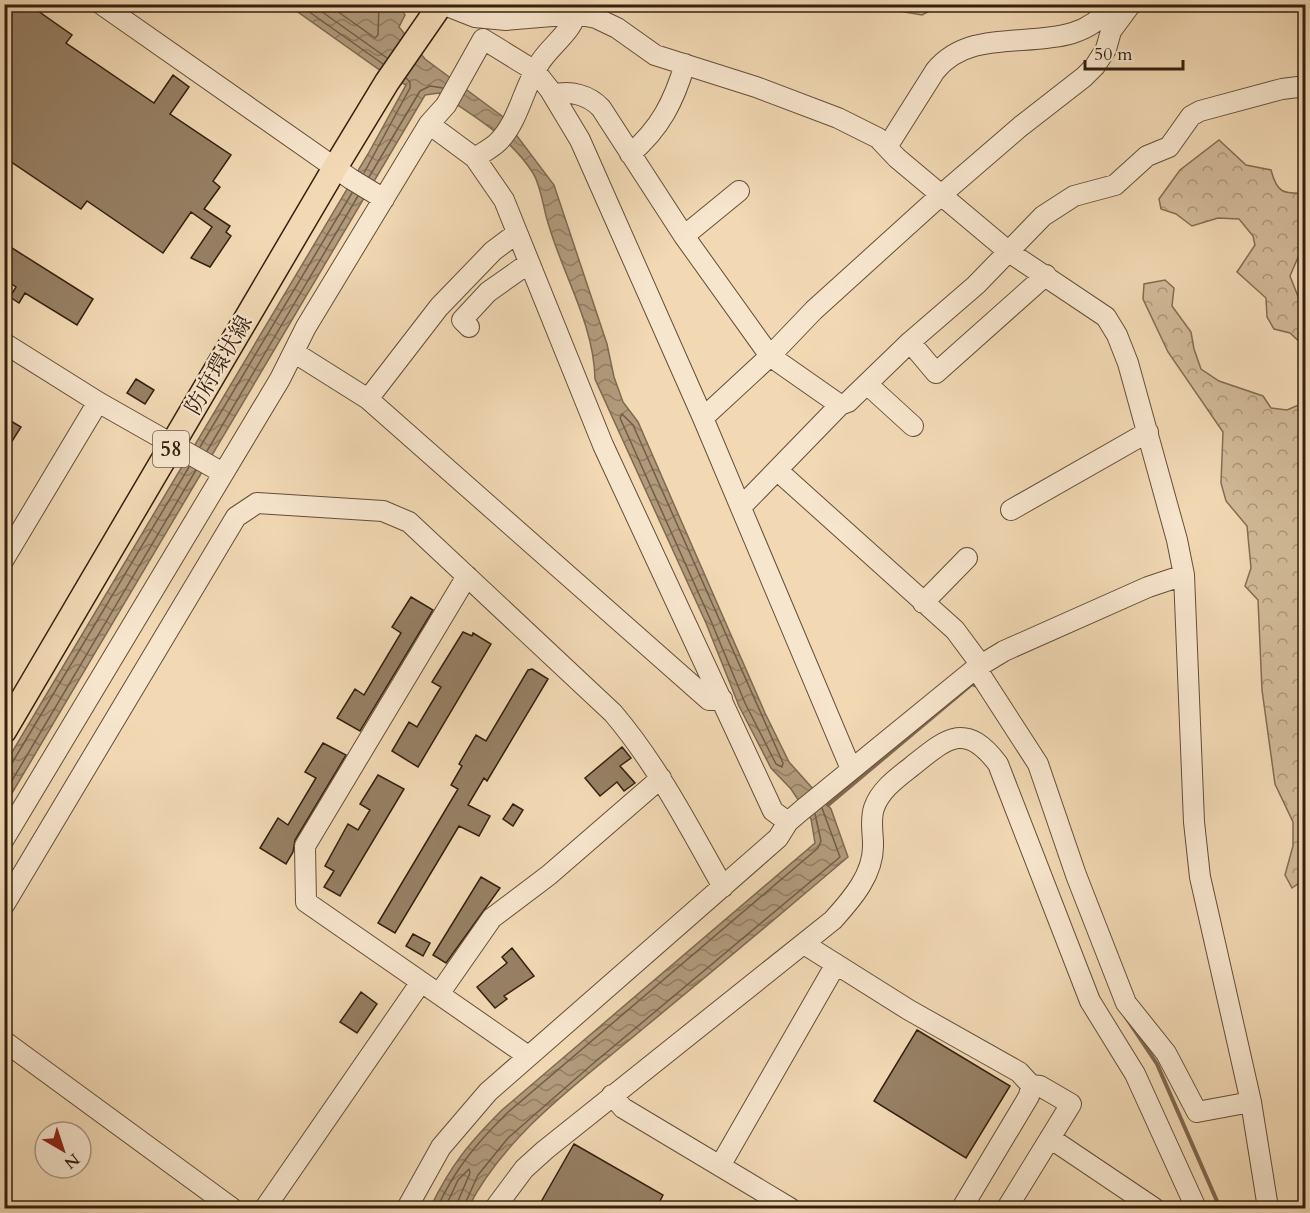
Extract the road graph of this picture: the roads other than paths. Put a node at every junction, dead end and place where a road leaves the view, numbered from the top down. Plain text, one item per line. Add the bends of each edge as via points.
1 (101, 4) edge
2 (442, 4) edge
3 (1112, 4) edge
4 (1131, 4) edge
5 (577, 9) edge
6 (685, 64) junction
7 (535, 71) junction
8 (1305, 86) edge
9 (553, 95) junction
10 (429, 124) junction
11 (887, 147) junction
12 (630, 154) junction
13 (475, 158) junction
14 (343, 173) junction
15 (739, 191) dead end
16 (941, 195) junction
17 (381, 197) junction
18 (517, 233) junction
19 (684, 236) junction
20 (1009, 252) junction
21 (529, 263) junction
22 (1046, 275) junction
23 (469, 327) dead end
24 (910, 342) junction
25 (4, 343) edge
26 (295, 353) junction
27 (770, 356) junction
28 (867, 384) junction
29 (368, 399) junction
30 (98, 402) junction
31 (840, 405) junction
32 (703, 418) junction
33 (913, 426) dead end
34 (1148, 432) junction
35 (174, 444) junction
36 (778, 471) junction
37 (220, 472) junction
38 (741, 507) junction
39 (1011, 510) dead end
40 (967, 558) dead end
41 (4, 559) edge
42 (1184, 575) junction
43 (467, 576) junction
44 (923, 603) junction
45 (976, 668) junction
46 (722, 699) junction
47 (4, 731) edge
48 (851, 769) junction
49 (661, 777) junction
50 (795, 816) junction
51 (4, 839) edge
52 (723, 887) junction
53 (4, 905) edge
54 (804, 944) junction
55 (836, 964) junction
56 (421, 982) junction
57 (439, 994) junction
58 (4, 1041) edge
59 (528, 1056) junction
60 (1031, 1085) junction
61 (612, 1095) junction
62 (1251, 1102) junction
63 (1050, 1138) junction
64 (720, 1166) junction
65 (232, 1209) edge
66 (265, 1209) edge
67 (407, 1209) edge
68 (495, 1209) edge
69 (790, 1209) edge
70 (962, 1209) edge
71 (1007, 1209) edge
72 (1154, 1209) edge
73 (1196, 1209) edge
74 (1268, 1209) edge

1 - 14 street
2 - 5 street via 475,17 506,20
2 - 14 main road, 防府環状線 / 58 via 387,82
3 - 11 street via 1089,27 1069,34 974,44 959,50 935,71
4 - 16 street via 1111,31 1095,66
5 - 6 street via 617,28 655,55
5 - 7 street
6 - 11 street via 838,118 878,138
6 - 12 street via 669,110 653,133
7 - 9 street
7 - 10 street via 483,39 446,105
7 - 13 street via 513,120 498,142
8 - 20 street via 1191,116 1169,147 1147,156 1115,185 1062,201
9 - 12 street via 593,100
9 - 32 street via 580,141
10 - 13 street
10 - 17 street
11 - 16 street
12 - 19 street
13 - 18 street via 504,200
14 - 17 street
14 - 35 main road, 防府環状線 / 58
15 - 19 street
16 - 20 street
16 - 27 street via 814,310
17 - 26 street
18 - 21 street
18 - 29 street via 493,251 439,307
19 - 27 street
20 - 22 street
20 - 24 street
21 - 23 street via 488,292 462,320
21 - 46 street via 603,445
22 - 24 street via 936,373
22 - 34 street via 1106,317 1128,363
24 - 28 street
25 - 30 street
26 - 29 street
26 - 37 street
27 - 31 street
27 - 32 street
28 - 31 street
28 - 33 street
29 - 46 street via 710,700
30 - 35 street
30 - 41 street
31 - 36 street
32 - 38 street
34 - 39 street
34 - 42 street
35 - 37 street
35 - 47 main road, 防府環状線 / 58
36 - 38 street
36 - 44 street
37 - 51 street
38 - 48 street
40 - 44 street
42 - 45 street via 1004,651
42 - 62 street via 1194,822 1200,877
43 - 49 street via 613,713
43 - 53 street via 409,522 384,512 257,503 246,509 236,517
43 - 56 street via 305,846 306,902
44 - 45 street via 955,630 978,661
45 - 48 street
45 - 62 street via 1038,764 1126,1003 1166,1053 1197,1112
46 - 50 street via 773,811
48 - 50 street
49 - 52 street
49 - 57 street via 549,875 492,918
50 - 52 street via 778,838
52 - 59 street
54 - 55 street
54 - 61 street
54 - 73 street via 832,920 864,880 871,865 874,806 888,786 945,740 958,738 980,743 998,764 1090,1001 1135,1074
55 - 60 street via 1019,1072
55 - 64 street
56 - 57 street
56 - 66 street
57 - 59 street
58 - 65 street
59 - 67 street via 488,1092 447,1139
60 - 63 street via 1071,1104
60 - 70 street via 1029,1096
61 - 64 street via 623,1108
61 - 68 street via 524,1169
62 - 74 street
63 - 71 street
63 - 72 street
64 - 69 street

